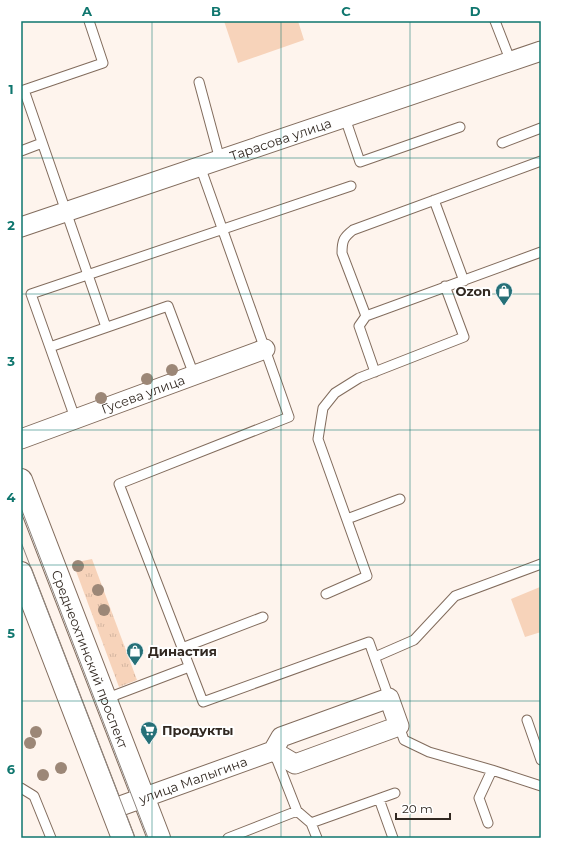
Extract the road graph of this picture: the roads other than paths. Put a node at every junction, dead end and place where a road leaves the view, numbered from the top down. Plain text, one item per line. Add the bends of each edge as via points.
1 (89, 21) edge
2 (495, 21) edge
3 (541, 51) edge
4 (511, 62) junction
5 (199, 82) dead end
6 (345, 118) junction
7 (460, 127) dead end
8 (541, 128) edge
9 (42, 143) junction
10 (502, 143) dead end
11 (21, 151) edge
12 (220, 160) junction
13 (541, 161) edge
14 (200, 166) junction
15 (351, 186) dead end
16 (434, 200) junction
17 (66, 212) junction
18 (21, 227) edge
19 (222, 229) junction
20 (541, 252) edge
21 (88, 274) junction
22 (464, 280) junction
23 (445, 286) junction
24 (366, 316) junction
25 (106, 327) junction
26 (50, 347) junction
27 (264, 349) junction
28 (375, 372) junction
29 (194, 375) junction
30 (75, 418) junction
31 (21, 439) edge
32 (21, 480) edge
33 (400, 499) dead end
34 (347, 519) junction
35 (541, 564) edge
36 (21, 573) edge
37 (326, 594) dead end
38 (263, 617) dead end
39 (182, 648) junction
40 (375, 657) junction
41 (189, 667) junction
42 (389, 698) junction
43 (105, 699) junction
44 (527, 720) dead end
45 (399, 726) junction
46 (274, 750) junction
47 (541, 760) edge
48 (492, 770) junction
49 (541, 786) edge
50 (21, 788) edge
51 (395, 793) dead end
52 (143, 798) junction
53 (379, 799) junction
54 (112, 810) junction
55 (297, 811) junction
56 (311, 823) junction
57 (488, 823) dead end
58 (51, 838) edge
59 (123, 838) edge
60 (159, 838) edge
61 (228, 838) edge
62 (316, 838) edge
63 (393, 838) edge

1 - 9 lane via 103,63 24,90
2 - 4 lane
3 - 4 street, Тарасова улица
4 - 6 street, Тарасова улица
5 - 12 lane
6 - 7 lane via 360,162
6 - 12 street, Тарасова улица
8 - 10 lane
9 - 11 lane
9 - 17 lane
12 - 14 street, Тарасова улица
13 - 16 lane
14 - 17 street, Тарасова улица
14 - 19 lane
15 - 19 lane
16 - 22 lane
16 - 24 lane via 353,230 345,236 342,253
17 - 18 street, Тарасова улица
17 - 21 lane
19 - 21 lane
19 - 27 lane
20 - 22 lane
21 - 25 lane
21 - 26 lane via 31,294
22 - 23 lane
23 - 24 lane
23 - 28 lane via 464,337
24 - 28 lane via 359,326
25 - 26 lane
25 - 29 lane via 168,306
26 - 30 lane
27 - 29 street, Гусева улица
27 - 39 lane via 289,417 119,484
28 - 34 lane via 358,378 335,393 323,408 318,439
29 - 30 street, Гусева улица
30 - 31 street, Гусева улица
32 - 43 main road, Среднеохтинский проспект
33 - 34 lane
34 - 37 lane via 368,576
35 - 40 lane via 455,596 414,640
36 - 54 main road
38 - 39 lane
39 - 41 lane
40 - 41 lane via 369,642 203,702
40 - 42 lane
41 - 43 lane
42 - 45 street
42 - 46 street, улица Малыгина via 281,738
43 - 52 main road, Среднеохтинский проспект
44 - 47 lane
45 - 46 street via 295,764
45 - 48 lane via 404,740 429,752
46 - 52 street, улица Малыгина
46 - 55 lane
48 - 49 lane
48 - 57 lane via 480,798
50 - 58 lane via 34,796
51 - 53 lane
52 - 54 street, улица Малыгина
52 - 60 main road, Среднеохтинский проспект
53 - 56 lane
53 - 63 lane
54 - 59 main road
55 - 56 lane
55 - 61 lane
56 - 62 lane

